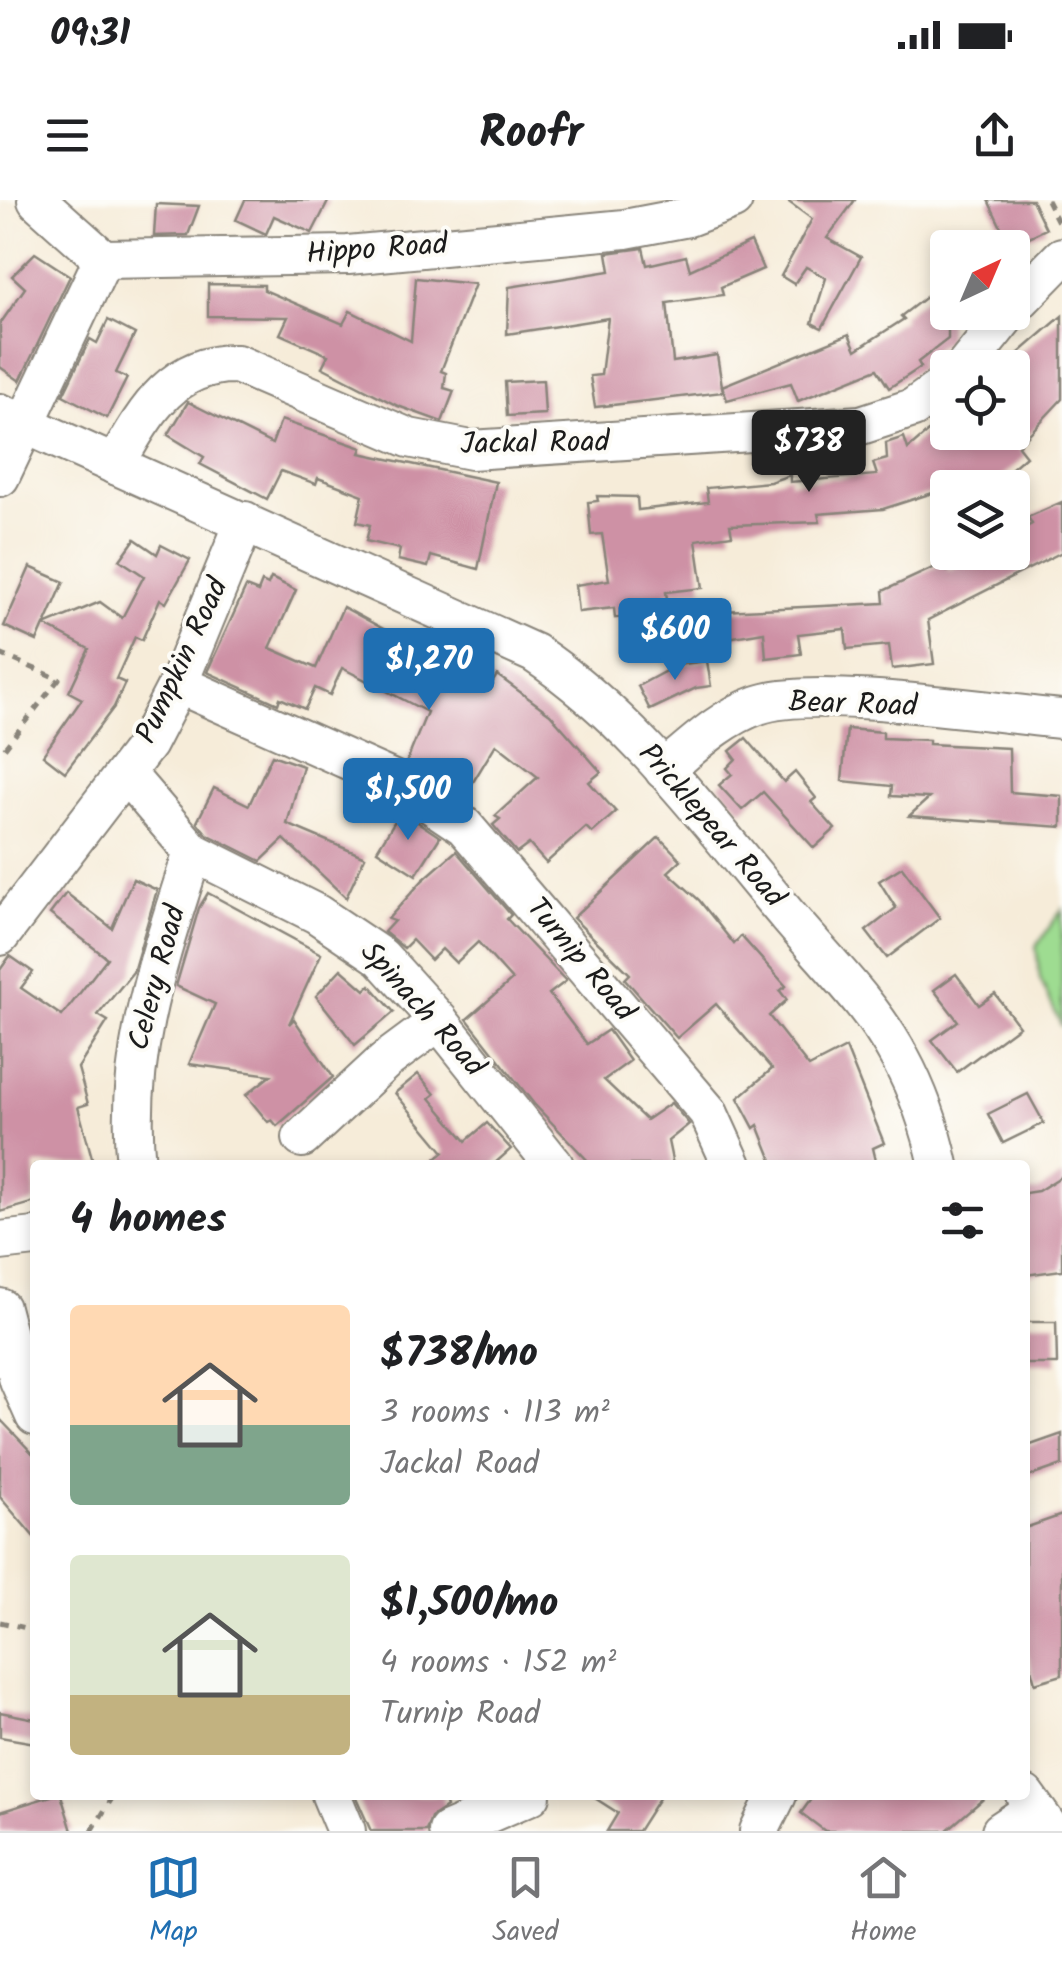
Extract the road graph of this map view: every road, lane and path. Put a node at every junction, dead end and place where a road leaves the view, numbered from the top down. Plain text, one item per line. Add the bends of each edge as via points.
1 (37, 200) edge
2 (734, 200) edge
3 (1047, 200) edge
4 (1062, 230) edge
5 (1062, 257) edge
6 (104, 259) junction
7 (1030, 290) edge
8 (995, 330) edge
9 (979, 350) edge
10 (930, 396) edge
11 (12, 419) edge
12 (115, 465) junction
13 (0, 477) edge
14 (245, 521) junction
15 (0, 654) edge
16 (178, 684) junction
17 (1062, 718) edge
18 (0, 754) edge
19 (664, 770) junction
20 (127, 774) junction
21 (193, 852) junction
22 (0, 936) edge
23 (439, 1020) junction
24 (302, 1138) dead end
25 (136, 1160) edge
26 (550, 1160) edge
27 (730, 1160) edge
28 (938, 1160) edge
29 (30, 1238) edge
30 (0, 1241) edge
31 (0, 1308) edge
32 (10, 1388) edge
33 (30, 1410) edge
34 (0, 1622) edge
35 (30, 1629) edge
36 (111, 1800) edge
37 (332, 1800) edge
38 (519, 1800) edge
39 (774, 1800) edge
40 (1037, 1812) edge
41 (92, 1831) edge
42 (346, 1831) edge
43 (448, 1831) edge
44 (759, 1831) edge
45 (1001, 1831) edge

1 - 6 street
2 - 6 street, Hippo Road via 625,229 427,248
3 - 4 path
5 - 7 street
6 - 11 street
8 - 9 street
10 - 12 street, Jackal Road via 861,424 471,450 409,438 249,368 214,363 167,388
11 - 12 street, Pricklepear Road
11 - 13 street
12 - 14 street, Pricklepear Road
14 - 16 street, Pumpkin Road
14 - 19 street, Pricklepear Road via 534,653 614,715
15 - 18 path via 59,679
16 - 20 street, Pumpkin Road
16 - 27 street, Turnip Road via 400,783 464,826 708,1112
17 - 19 street, Bear Road via 831,699 762,703 720,723
19 - 28 street, Pricklepear Road via 898,1054 918,1092
20 - 21 street, Spinach Road
20 - 22 street, Pumpkin Road
21 - 23 street, Spinach Road via 357,938
21 - 25 street, Celery Road via 138,1042
23 - 24 street
23 - 26 street, Spinach Road
29 - 30 street
31 - 32 street
32 - 33 street
34 - 35 path
36 - 41 path
37 - 42 street
38 - 43 street
39 - 44 street
40 - 45 street

